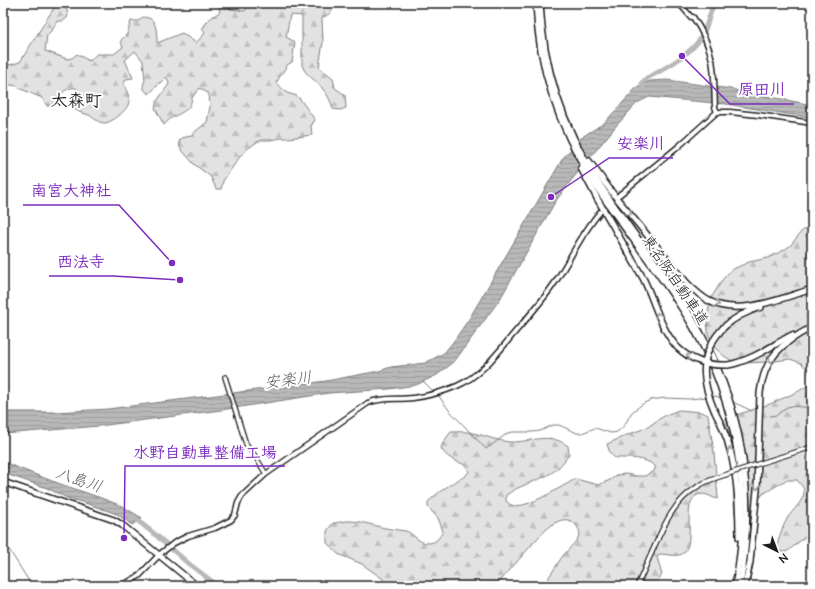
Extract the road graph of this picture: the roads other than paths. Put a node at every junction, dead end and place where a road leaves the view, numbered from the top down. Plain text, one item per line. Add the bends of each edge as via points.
1 (536, 3) edge
2 (540, 3) edge
3 (679, 3) edge
4 (717, 112) junction
5 (812, 124) edge
6 (568, 135) junction
7 (595, 181) junction
8 (619, 195) dead end
9 (600, 212) dead end
10 (812, 289) edge
11 (812, 326) edge
12 (226, 379) dead end
13 (730, 407) junction
14 (812, 447) edge
15 (266, 474) junction
16 (3, 482) edge
17 (160, 555) junction
18 (121, 586) edge
19 (197, 586) edge
20 (638, 586) edge
21 (734, 586) edge
22 (740, 586) edge
23 (745, 586) edge

1 - 6 highway, 東名阪自動車道 via 543,63
2 - 6 highway, 東名阪自動車道 via 550,76
3 - 4 main road via 693,17 712,60
4 - 5 main road via 752,114
4 - 8 main road
6 - 7 highway
6 - 7 highway, 東名阪自動車道 via 584,158
7 -> 10 highway via 641,227 687,283 715,304 739,308
11 -> 7 highway, bridge via 738,363 709,364 682,352 665,331 647,286 621,240
7 - 13 highway, 東名阪自動車道 via 689,320
9 - 15 main road via 588,226 547,294 489,363 468,381 433,394 368,403
21 -> 10 highway, bridge via 739,539 738,498 732,454 707,393 704,365 711,344 724,326 746,312
11 -> 23 highway via 777,351 762,379 756,508
12 - 15 street via 247,446
13 - 21 highway, 東名阪自動車道 via 742,494 741,548
13 - 22 highway, 東名阪自動車道 via 741,447 746,494 746,542
14 - 20 street, bridge via 725,475 704,483 688,494 672,510
15 - 17 main road via 242,496 231,520 188,536 174,543
16 - 17 highway via 110,519 122,525
17 - 18 main road via 139,576
17 - 19 highway

